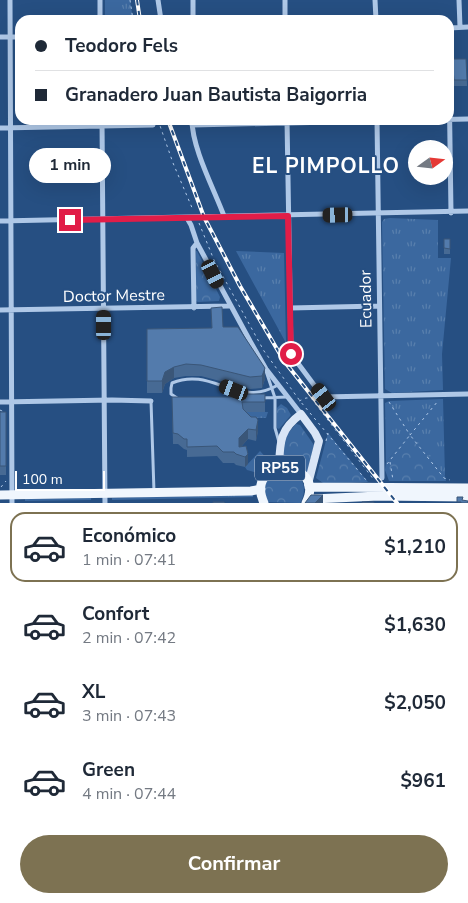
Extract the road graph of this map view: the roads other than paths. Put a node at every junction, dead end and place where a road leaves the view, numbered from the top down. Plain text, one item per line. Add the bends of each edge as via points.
1 (10, 0) edge
2 (100, 0) edge
3 (158, 0) edge
4 (193, 0) edge
5 (285, 0) edge
6 (375, 0) edge
7 (459, 0) edge
8 (100, 15) edge
9 (160, 15) edge
10 (193, 15) edge
11 (285, 15) edge
12 (376, 15) edge
13 (460, 27) junction
14 (468, 27) edge
15 (454, 28) edge
16 (0, 37) edge
17 (10, 37) junction
18 (15, 37) edge
19 (468, 119) edge
20 (454, 120) edge
21 (153, 125) dead end
22 (193, 125) edge
23 (287, 125) edge
24 (377, 125) edge
25 (450, 125) edge
26 (102, 126) junction
27 (0, 128) edge
28 (10, 128) junction
29 (468, 211) edge
30 (451, 213) junction
31 (378, 214) junction
32 (224, 216) junction
33 (288, 216) junction
34 (186, 218) junction
35 (103, 220) junction
36 (0, 221) edge
37 (11, 221) junction
38 (197, 243) junction
39 (229, 306) junction
40 (379, 306) junction
41 (194, 308) junction
42 (290, 308) junction
43 (104, 309) junction
44 (0, 310) edge
45 (12, 310) junction
46 (265, 368) junction
47 (279, 385) junction
48 (272, 389) junction
49 (468, 394) edge
50 (288, 396) junction
51 (383, 396) junction
52 (256, 398) edge
53 (275, 398) junction
54 (179, 399) edge
55 (104, 400) junction
56 (151, 401) joint
57 (0, 402) edge
58 (12, 402) junction
59 (302, 414) junction
60 (280, 442) junction
61 (279, 468) junction
62 (382, 478) dead end
63 (309, 485) junction
64 (468, 488) edge
65 (261, 489) junction
66 (154, 492) junction
67 (105, 493) junction
68 (0, 495) edge
69 (468, 498) edge
70 (12, 499) edge
71 (307, 501) edge
72 (105, 503) edge
73 (264, 503) edge

1 - 17 street
2 - 8 street
3 - 9 street
4 - 10 street
5 - 11 street
6 - 12 street
7 - 13 street
13 - 14 street
13 - 15 street
16 - 17 street
17 - 18 street
17 - 28 street
19 - 20 street
21 - 26 street
22 - 32 street via 202,160
23 - 33 street
24 - 31 street, Ecuador
25 - 30 street
26 - 28 street
26 - 35 street
27 - 28 street
28 - 37 street
29 - 30 street
30 - 31 street
31 - 33 street
31 - 40 street, Ecuador
32 - 33 street
32 - 34 street
33 - 42 street
34 - 35 street
34 - 38 street
35 - 37 street
35 - 43 street
36 - 37 street
37 - 45 street
38 - 39 street
38 - 41 street via 193,248
39 - 41 street, Doctor Mestre
39 - 46 street
40 - 42 street
40 - 51 street, Ecuador
41 - 43 street, Doctor Mestre
42 - 51 street via 291,354 324,397
43 - 45 street, Doctor Mestre
43 - 55 street
44 - 45 street, Doctor Mestre
45 - 58 street
46 - 47 street
46 - 48 lane
47 - 48 lane
47 - 50 street
48 - 53 lane
48 - 54 lane via 248,393 206,380 178,381 170,388 171,394
49 - 51 street
50 - 53 lane
50 - 59 street
51 - 62 street, Ecuador
52 - 53 lane
53 - 60 lane via 275,428
55 - 56 street
55 - 58 street
55 - 67 street
56 - 66 lane
57 - 58 street
58 - 70 street
59 - 60 street via 284,431
59 - 63 street via 319,441
60 - 61 street
61 - 63 main road, RP55 via 296,469
61 - 65 main road, RP55 via 268,474
63 - 64 main road, RP55
63 - 71 main road, RP55
65 - 66 main road, RP55
65 - 73 main road, RP55
66 - 67 main road, RP55
67 - 70 main road, RP55
67 - 72 street
68 - 70 main road, RP55
69 - 71 main road, RP55 via 379,496

